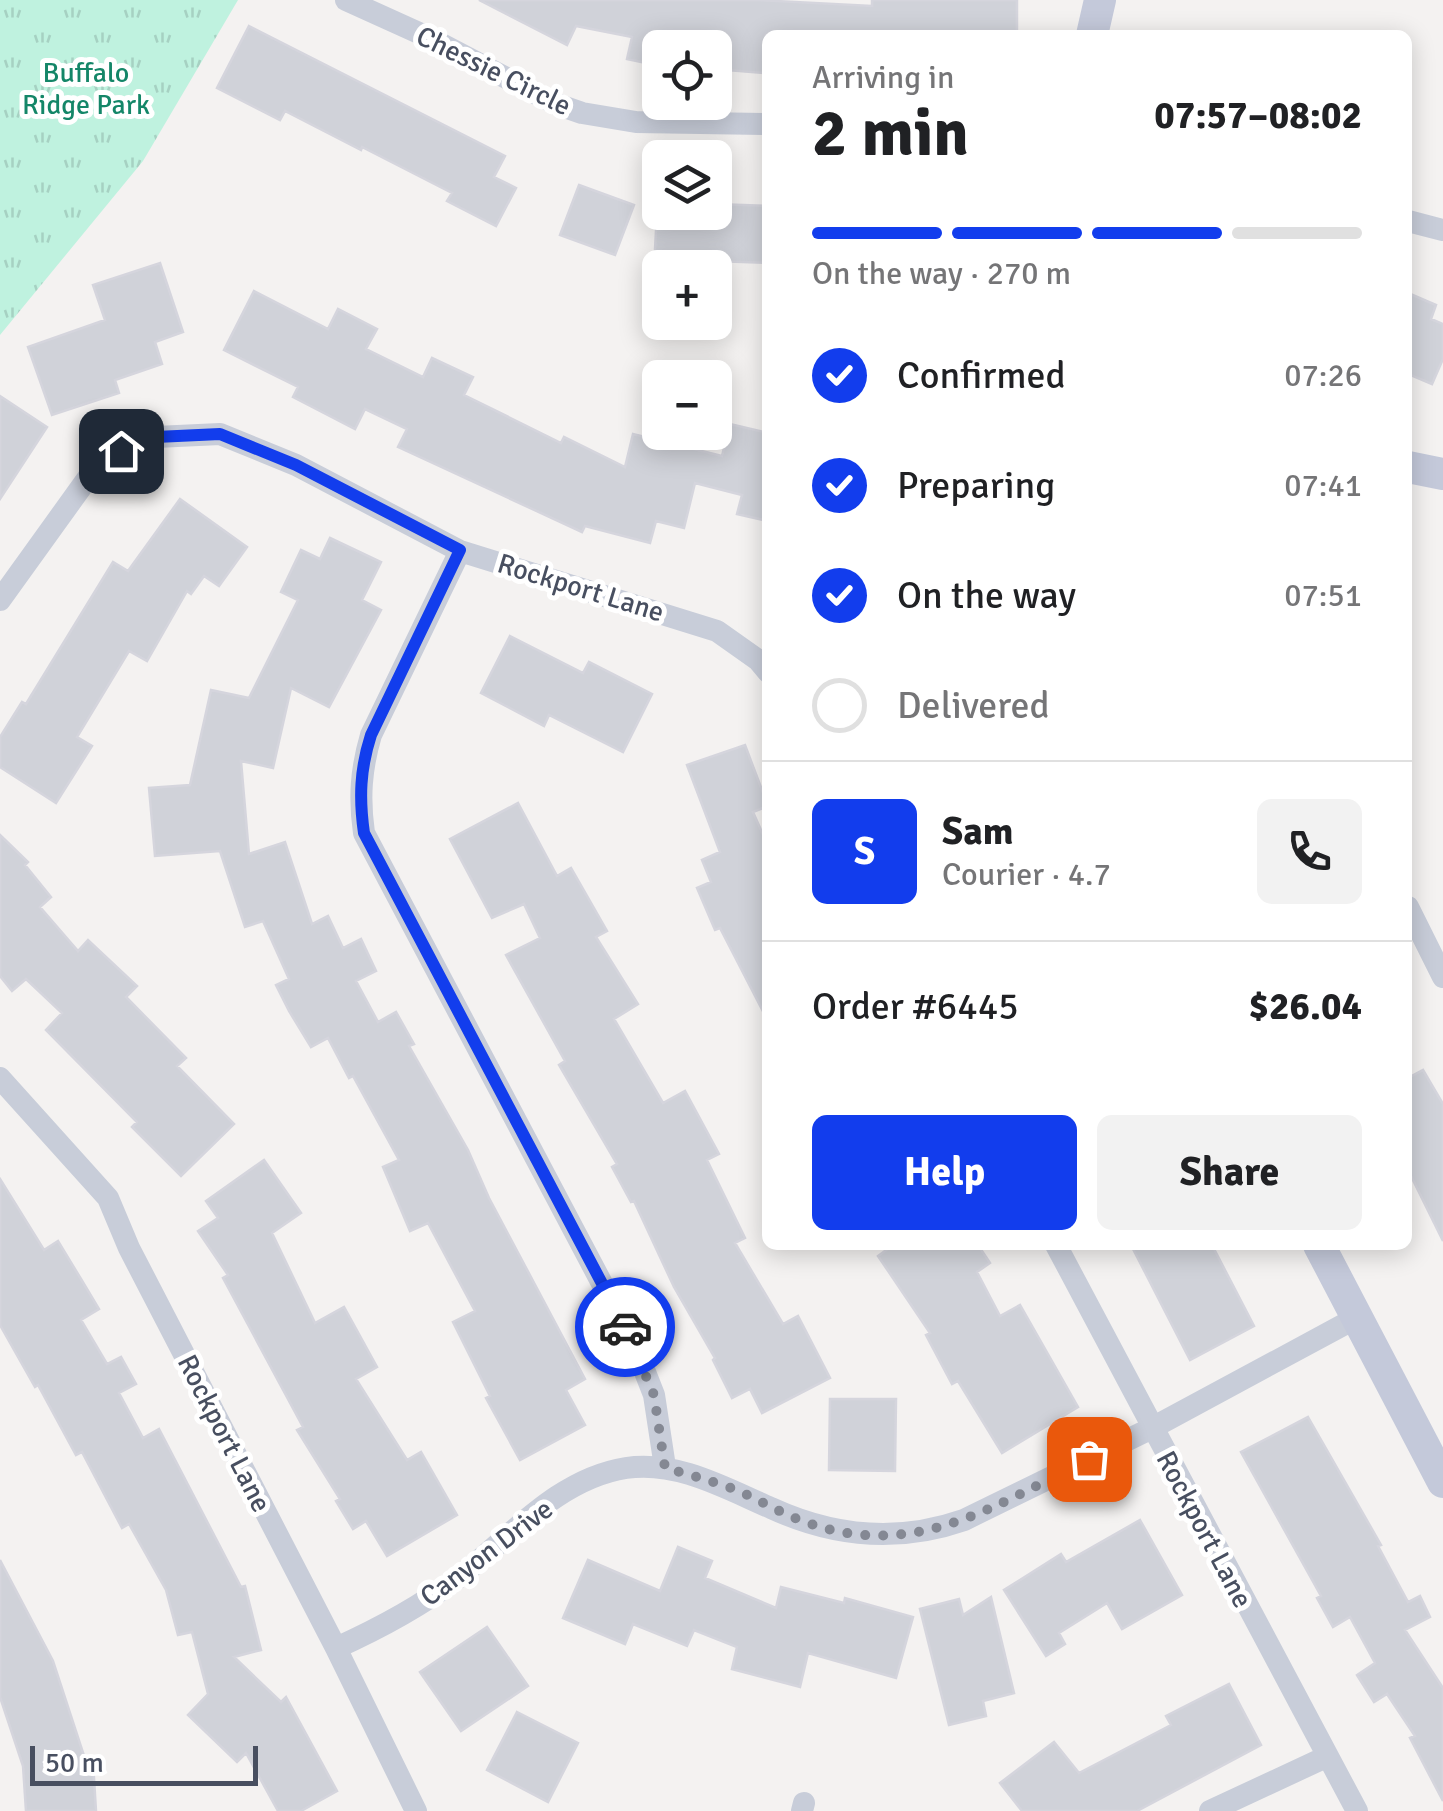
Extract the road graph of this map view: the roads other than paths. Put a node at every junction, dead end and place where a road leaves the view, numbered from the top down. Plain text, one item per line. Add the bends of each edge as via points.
1 (346, 0) edge
2 (1100, 0) edge
3 (1093, 30) edge
4 (762, 124) edge
5 (1412, 222) edge
6 (1443, 230) edge
7 (1412, 467) edge
8 (1443, 474) edge
9 (460, 550) junction
10 (0, 600) edge
11 (762, 665) edge
12 (1412, 916) edge
13 (1443, 977) edge
14 (0, 1078) edge
15 (1059, 1250) edge
16 (1322, 1250) edge
17 (1356, 1318) junction
18 (1152, 1428) junction
19 (665, 1468) junction
20 (1443, 1482) edge
21 (336, 1648) junction
22 (1326, 1757) junction
23 (416, 1811) edge
24 (1210, 1811) edge
25 (1357, 1811) edge

1 - 4 street, Chessie Circle via 582,113 636,122
2 - 3 main road
5 - 6 street
7 - 8 main road
9 - 10 street, Rockport Lane via 296,465 220,434 156,437 90,474
9 - 11 street, Rockport Lane via 717,632
9 - 19 street via 371,735 359,798 364,833 634,1344 654,1395
12 - 13 street
14 - 21 street, Rockport Lane via 108,1198
15 - 18 street, Rockport Lane
16 - 17 main road
17 - 18 street, Canyon Drive
17 - 20 main road
18 - 19 street, Canyon Drive via 964,1520 902,1535 867,1536 810,1524
18 - 22 street, Rockport Lane
19 - 21 street, Canyon Drive via 626,1468 582,1483 540,1508 454,1581 387,1625
21 - 23 street, Rockport Lane
22 - 24 street
22 - 25 street, Rockport Lane

